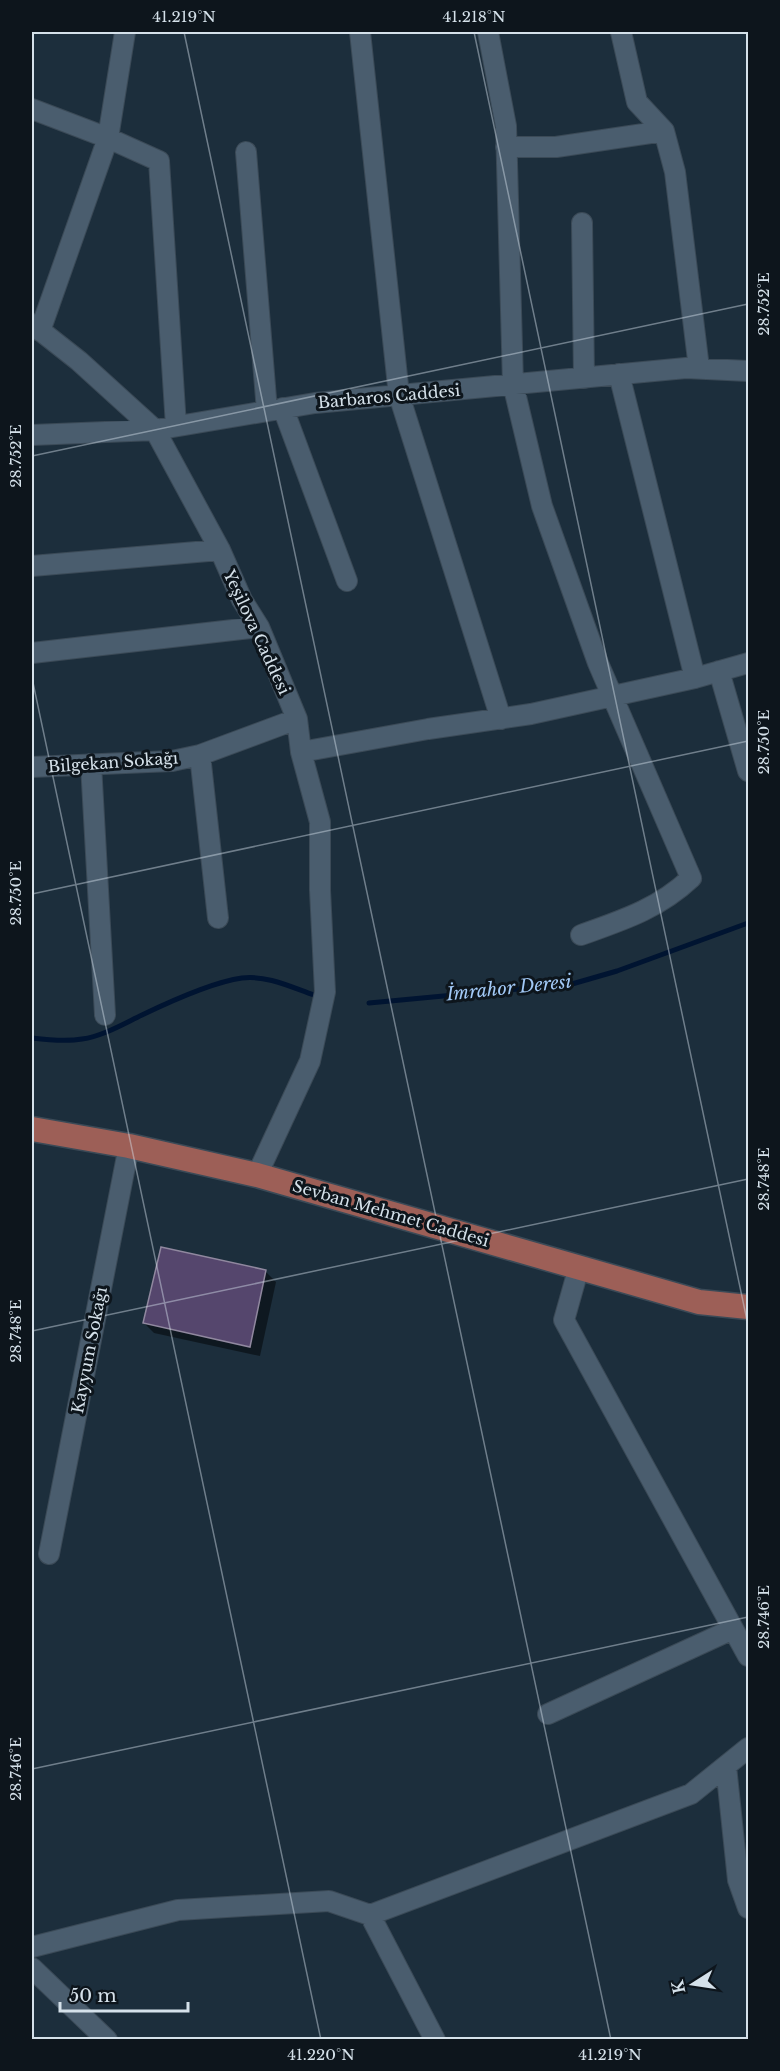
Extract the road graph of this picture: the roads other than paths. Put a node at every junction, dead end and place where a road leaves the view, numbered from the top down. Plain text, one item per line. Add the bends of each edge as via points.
1 (125, 32) edge
2 (360, 32) edge
3 (488, 32) edge
4 (621, 32) edge
5 (32, 109) edge
6 (664, 131) junction
7 (108, 138) junction
8 (506, 147) junction
9 (246, 152) dead end
10 (582, 223) dead end
11 (36, 327) edge
12 (699, 368) junction
13 (748, 371) edge
14 (619, 375) junction
15 (584, 378) junction
16 (513, 384) junction
17 (399, 395) junction
18 (275, 409) junction
19 (176, 426) junction
20 (155, 430) junction
21 (32, 435) edge
22 (220, 550) junction
23 (32, 566) edge
24 (347, 581) dead end
25 (259, 627) junction
26 (32, 653) edge
27 (748, 663) edge
28 (719, 671) junction
29 (695, 678) junction
30 (612, 695) junction
31 (501, 718) junction
32 (297, 719) junction
33 (302, 752) junction
34 (200, 755) junction
35 (91, 764) junction
36 (32, 767) edge
37 (748, 771) edge
38 (218, 918) dead end
39 (581, 935) dead end
40 (105, 1015) dead end
41 (32, 1129) edge
42 (129, 1146) junction
43 (257, 1175) junction
44 (579, 1267) junction
45 (748, 1307) edge
46 (49, 1554) dead end
47 (733, 1629) junction
48 (748, 1656) edge
49 (548, 1714) dead end
50 (748, 1748) edge
51 (726, 1766) junction
52 (748, 1908) edge
53 (370, 1915) junction
54 (32, 1947) edge
55 (32, 1968) edge
56 (107, 2040) edge
57 (435, 2040) edge

1 - 7 street
2 - 17 street
3 - 8 street via 506,126
4 - 6 street via 637,102
5 - 7 street
6 - 8 street via 556,147
6 - 12 street via 675,172
7 - 11 street
7 - 19 street via 159,161
8 - 16 street
9 - 18 street
10 - 15 street
11 - 20 street, Yeşilova Caddesi
12 - 13 street, Barbaros Caddesi
12 - 14 street, Barbaros Caddesi
14 - 15 street, Barbaros Caddesi
14 - 29 street
15 - 16 street, Barbaros Caddesi
16 - 17 street, Barbaros Caddesi
16 - 30 street via 542,506
17 - 18 street, Barbaros Caddesi
17 - 31 street
18 - 19 street, Barbaros Caddesi
18 - 24 street
19 - 20 street, Barbaros Caddesi
20 - 21 street, Barbaros Caddesi
20 - 22 street, Yeşilova Caddesi
22 - 23 street
22 - 25 street, Yeşilova Caddesi
25 - 26 street
25 - 32 street, Yeşilova Caddesi
27 - 28 street
28 - 29 street
28 - 37 street
29 - 30 street
30 - 31 street
30 - 39 street via 692,878 642,913
31 - 33 street
32 - 33 street, Yeşilova Caddesi
32 - 34 street, Bilgekan Sokağı
33 - 43 street, Yeşilova Caddesi via 320,822 326,992 310,1061
34 - 35 street, Bilgekan Sokağı via 172,761
34 - 38 street
35 - 36 street, Bilgekan Sokağı
35 - 40 street
41 - 42 main road, Sevban Mehmet Caddesi
42 - 43 main road, Sevban Mehmet Caddesi
42 - 46 street, Kayyum Sokağı
43 - 44 main road, Sevban Mehmet Caddesi
44 - 45 main road, Sevban Mehmet Caddesi via 699,1302
44 - 47 street via 564,1320
47 - 48 street
47 - 49 street
50 - 51 street
51 - 52 street via 738,1880
51 - 53 street via 692,1794
53 - 54 street via 328,1901 178,1910
53 - 57 street
55 - 56 street

